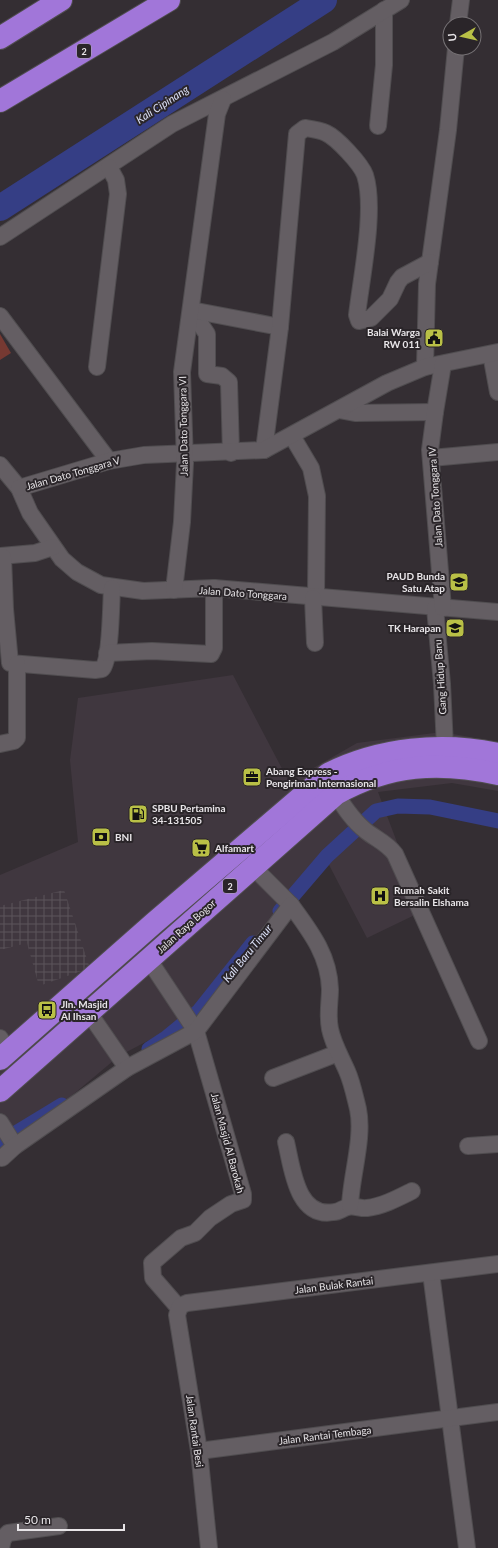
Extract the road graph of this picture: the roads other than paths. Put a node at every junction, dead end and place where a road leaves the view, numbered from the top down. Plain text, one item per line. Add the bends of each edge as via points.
1 (61, 0) edge
2 (169, 0) edge
3 (401, 0) edge
4 (461, 0) edge
5 (384, 10) junction
6 (459, 16) edge
7 (0, 38) edge
8 (455, 56) edge
9 (223, 99) junction
10 (0, 101) edge
11 (378, 126) dead end
12 (109, 167) junction
13 (0, 238) edge
14 (430, 262) junction
15 (192, 310) junction
16 (0, 316) edge
17 (280, 326) junction
18 (494, 353) edge
19 (443, 364) junction
20 (97, 367) dead end
21 (425, 367) junction
22 (498, 392) edge
23 (339, 410) junction
24 (434, 412) junction
25 (292, 436) junction
26 (264, 450) junction
27 (498, 452) edge
28 (231, 453) junction
29 (185, 454) junction
30 (431, 458) junction
31 (109, 461) junction
32 (0, 465) edge
33 (19, 488) junction
34 (53, 547) junction
35 (2, 557) edge
36 (112, 588) junction
37 (214, 588) junction
38 (174, 590) junction
39 (314, 598) junction
40 (439, 608) junction
41 (498, 612) edge
42 (4, 643) edge
43 (315, 643) dead end
44 (107, 652) junction
45 (17, 664) junction
46 (0, 744) edge
47 (444, 747) junction
48 (498, 754) edge
49 (498, 774) edge
50 (341, 802) junction
51 (252, 866) junction
52 (286, 901) junction
53 (149, 960) junction
54 (89, 1013) junction
55 (192, 1023) junction
56 (479, 1041) dead end
57 (3, 1050) edge
58 (338, 1053) junction
59 (125, 1064) junction
60 (273, 1078) dead end
61 (0, 1091) edge
62 (0, 1122) edge
63 (286, 1142) dead end
64 (498, 1144) edge
65 (15, 1146) junction
66 (468, 1146) dead end
67 (2, 1158) dead end
68 (412, 1191) dead end
69 (350, 1206) junction
70 (498, 1264) edge
71 (430, 1273) junction
72 (178, 1311) junction
73 (498, 1412) edge
74 (450, 1420) junction
75 (199, 1451) junction
76 (59, 1526) dead end
77 (2, 1548) edge
78 (209, 1548) edge
79 (467, 1548) edge

1 - 7 highway
2 - 10 highway, 2
3 - 5 street
4 - 6 street
5 - 9 street via 333,42
5 - 11 street via 384,65
8 - 14 street
9 - 12 street via 172,124
9 - 15 street, Jalan Dato Tonggara VI via 216,122 201,223
12 - 13 street
12 - 20 street via 116,180 118,194
14 - 17 street via 402,277 390,299 371,318 359,321 357,315 368,220 365,177 362,169 336,139 326,132 305,128 297,134
14 - 21 street via 425,315
15 - 17 street
15 - 28 street via 207,334 207,374 222,376 229,382
15 - 29 street, Jalan Dato Tonggara VI via 182,372
16 - 31 street
17 - 26 street
18 - 19 street, Jalan Dato Tonggara V
18 - 22 street
19 - 21 street, Jalan Dato Tonggara V
19 - 24 street, Jalan Dato Tonggara IV
21 - 23 street, Jalan Dato Tonggara V via 387,383
23 - 24 street via 355,413
23 - 25 street, Jalan Dato Tonggara V
24 - 30 street, Jalan Dato Tonggara IV
25 - 26 street, Jalan Dato Tonggara V
25 - 39 street via 311,468 317,496
26 - 28 street, Jalan Dato Tonggara V
27 - 30 street
28 - 29 street, Jalan Dato Tonggara V
29 - 31 street, Jalan Dato Tonggara V via 144,455
29 - 38 street, Jalan Dato Tonggara VI via 182,522
30 - 40 street, Jalan Dato Tonggara IV
31 - 33 street, Jalan Dato Tonggara V
32 - 33 street, Jalan Dato Tonggara
33 - 34 street, Jalan Dato Tonggara via 30,512
34 - 35 street via 35,553
34 - 36 street, Jalan Dato Tonggara via 73,570 92,581
35 - 42 street
36 - 38 street, Jalan Dato Tonggara
36 - 44 street
37 - 38 street, Jalan Dato Tonggara
37 - 39 street, Jalan Dato Tonggara
37 - 44 street via 214,648 211,654
39 - 40 street, Jalan Dato Tonggara
39 - 43 street
40 - 41 street, Jalan Dato Tonggara
40 - 47 street, Gang Hidup Baru
42 - 45 street via 10,663
44 - 45 street via 105,666 98,670
45 - 46 street via 17,738
47 - 48 highway, 2 via 460,747
47 - 57 highway, 2 via 373,757 328,774
49 - 50 highway, Jalan Raya Bogor / 2 via 458,766 416,767 357,782
50 - 51 highway, Jalan Raya Bogor / 2
50 - 56 street via 364,830 384,842 396,854
51 - 52 street
51 - 53 highway, Jalan Raya Bogor / 2
52 - 55 street
52 - 58 street via 308,928 327,963 330,990 329,1024
53 - 54 highway, Jalan Raya Bogor / 2
53 - 55 street, Jalan Masjid Al Barokah
54 - 59 street
54 - 61 highway, Jalan Raya Bogor / 2
55 - 59 street
55 - 72 street, Jalan Masjid Al Barokah via 243,1200 231,1204 210,1218 195,1233 181,1238 152,1262 153,1278
58 - 60 street
58 - 69 street via 348,1073 359,1121
59 - 65 street
62 - 65 street
63 - 69 street via 296,1185 303,1200 319,1211 326,1212
64 - 66 street
65 - 67 street
68 - 69 street via 375,1207
70 - 71 street, Jalan Bulak Rantai
71 - 72 street, Jalan Bulak Rantai via 187,1303
71 - 74 street
72 - 75 street, Jalan Rantai Besi
73 - 74 street, Jalan Rantai Tembaga
74 - 75 street, Jalan Rantai Tembaga
74 - 79 street
75 - 78 street, Jalan Rantai Besi
76 - 77 street via 8,1533 2,1539

